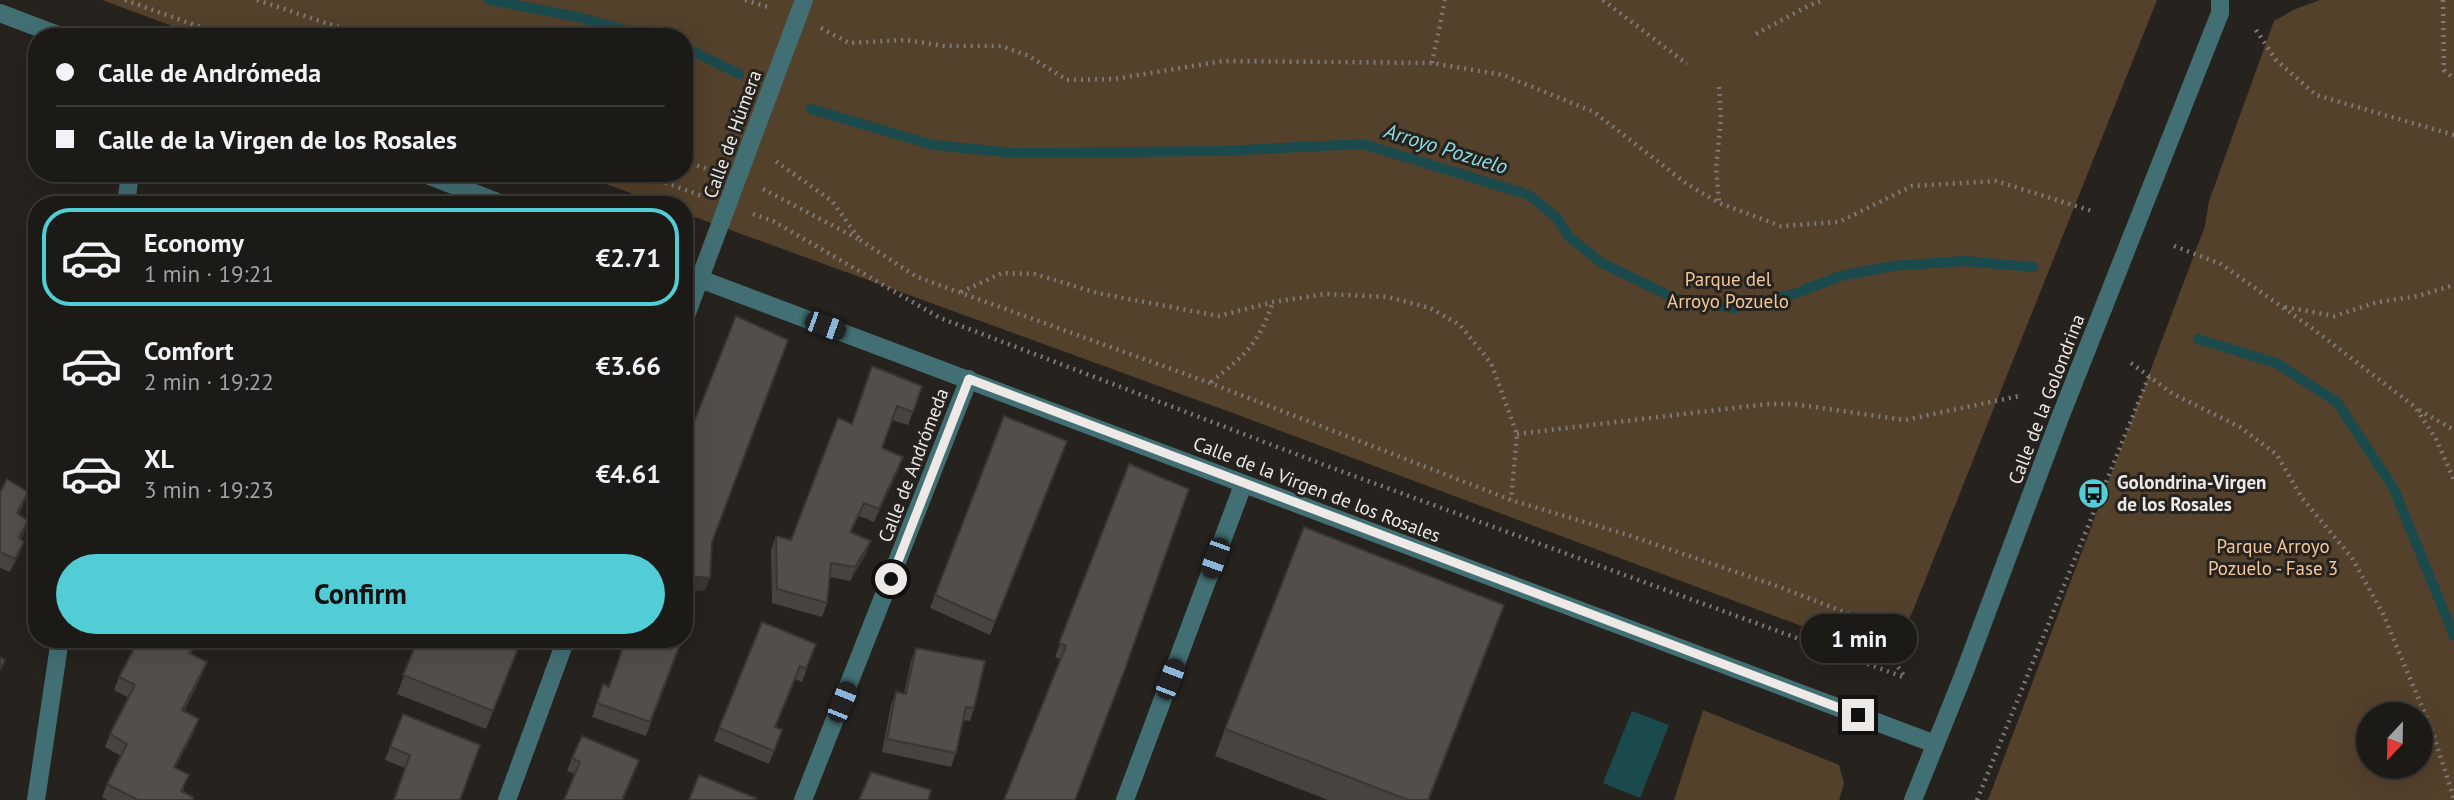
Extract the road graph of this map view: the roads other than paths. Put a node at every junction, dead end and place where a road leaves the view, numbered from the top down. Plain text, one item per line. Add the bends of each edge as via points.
1 (2235, 0) edge
2 (2220, 7) edge
3 (801, 8) edge
4 (0, 13) edge
5 (39, 28) edge
6 (445, 182) edge
7 (482, 196) edge
8 (693, 274) edge
9 (693, 276) edge
10 (969, 379) junction
11 (1243, 485) junction
12 (59, 648) edge
13 (563, 648) edge
14 (1935, 744) junction
15 (36, 800) edge
16 (507, 800) edge
17 (803, 800) edge
18 (1125, 800) edge
19 (1913, 800) edge

1 - 2 street, Calle de la Golondrina
2 - 14 street, Calle de la Golondrina
3 - 8 street, Calle de Húmera via 748,149
4 - 5 street
6 - 7 street
9 - 10 street, Calle de la Virgen de los Rosales
10 - 11 street, Calle de la Virgen de los Rosales
10 - 17 street, Calle de Andrómeda
11 - 14 street, Calle de la Virgen de los Rosales
11 - 18 street
12 - 15 street
13 - 16 street
14 - 19 street, Calle de la Golondrina

